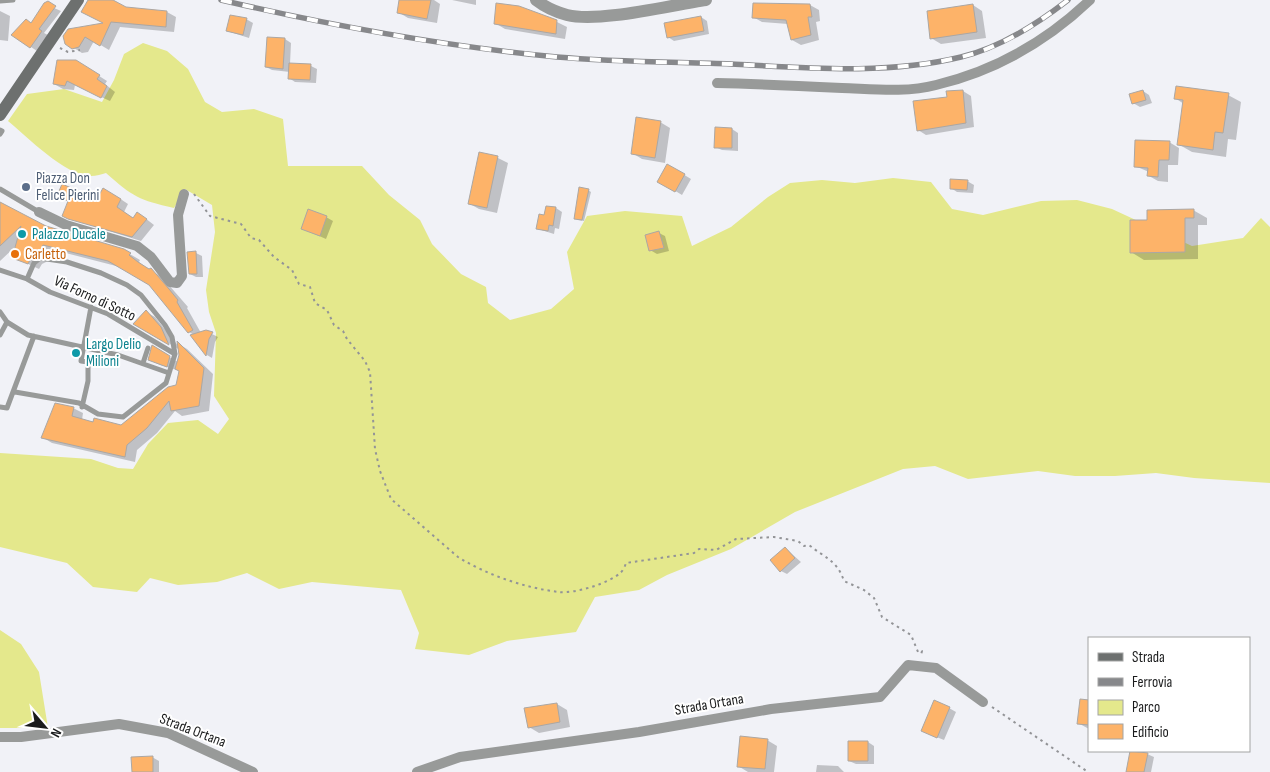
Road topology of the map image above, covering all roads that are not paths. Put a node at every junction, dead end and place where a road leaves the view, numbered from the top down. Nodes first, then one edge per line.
1 (13, 0) edge
2 (536, 0) edge
3 (706, 0) edge
4 (1090, 0) edge
5 (0, 1) edge
6 (75, 1) edge
7 (717, 83) dead end
8 (0, 115) edge
9 (0, 130) edge
10 (0, 134) edge
11 (0, 188) edge
12 (184, 194) road end
13 (39, 212) joint
14 (0, 270) edge
15 (27, 279) junction
16 (91, 307) junction
17 (0, 312) edge
18 (7, 322) junction
19 (0, 335) edge
20 (34, 336) junction
21 (150, 344) junction
22 (82, 346) junction
23 (176, 354) junction
24 (143, 363) junction
25 (169, 373) junction
26 (14, 392) junction
27 (0, 407) edge
28 (82, 407) junction
29 (983, 702) road end
30 (0, 737) edge
31 (253, 772) edge
32 (417, 772) edge

1 - 5 lane
2 - 3 street
4 - 7 street
6 - 8 main road
9 - 10 lane
11 - 13 lane
12 - 13 street
14 - 15 lane, Via Forno di Sotto
15 - 16 lane, Via Forno di Sotto
15 - 23 lane
16 - 21 lane, Via Forno di Sotto
16 - 22 lane
17 - 18 lane
18 - 19 lane
18 - 20 lane
20 - 22 lane
20 - 26 lane
21 - 23 lane, Via Forno di Sotto
21 - 24 lane
22 - 24 lane
22 - 28 lane
23 - 25 lane
24 - 25 lane
25 - 28 lane
26 - 27 lane
26 - 28 lane
29 - 32 street, Strada Ortana
30 - 31 street, Strada Ortana

